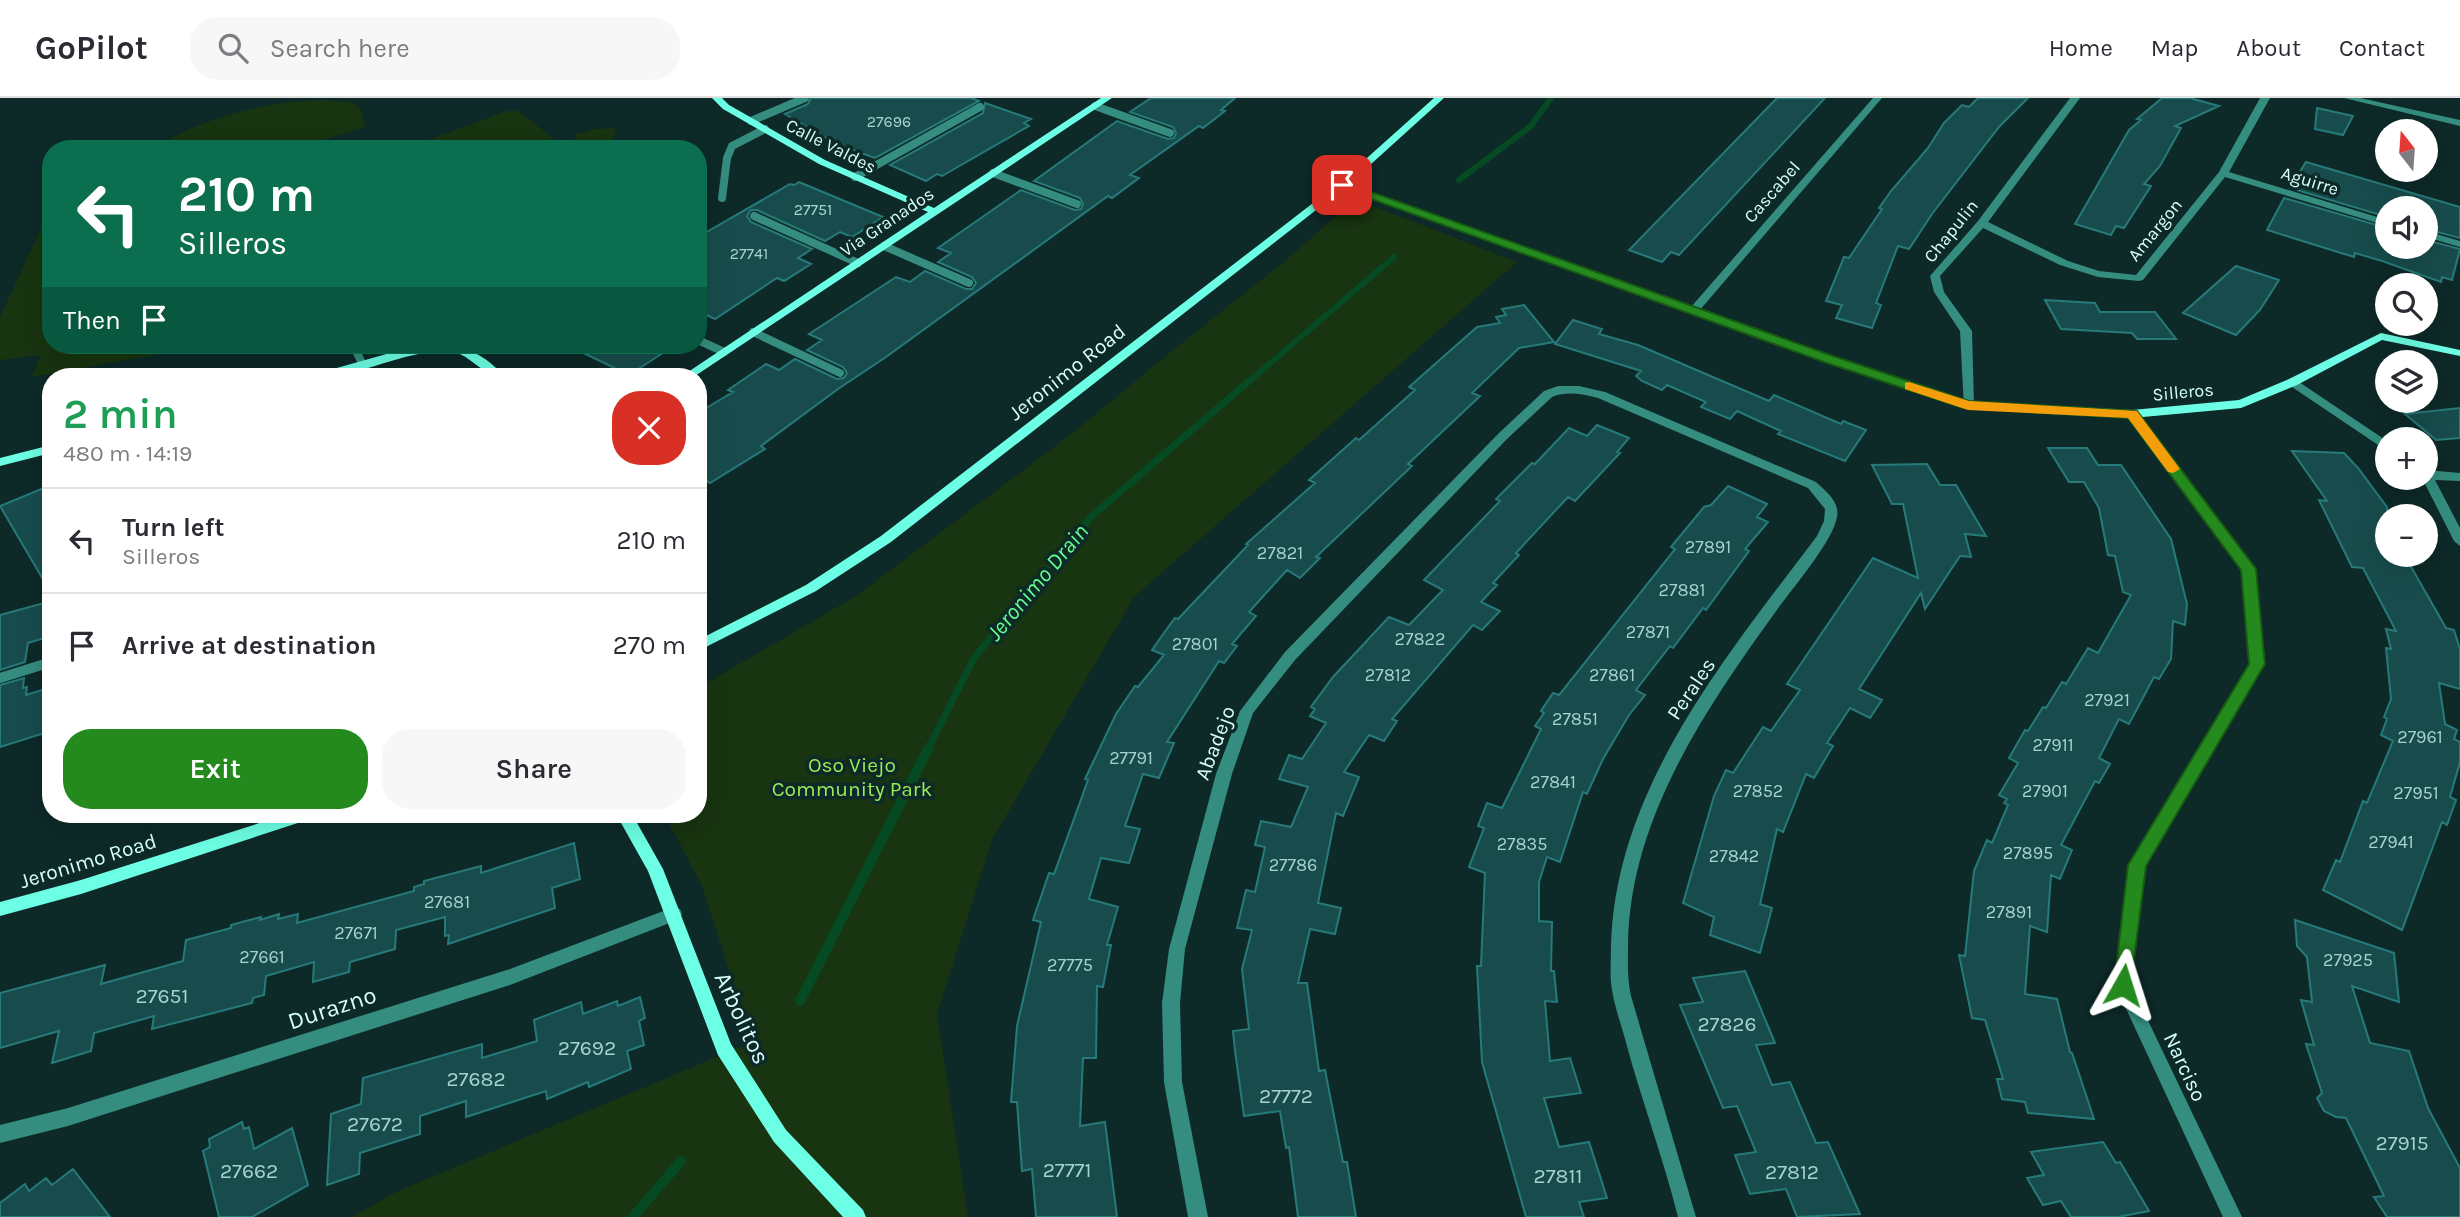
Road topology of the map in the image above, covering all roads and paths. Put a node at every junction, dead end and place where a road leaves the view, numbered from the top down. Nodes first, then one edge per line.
1 (717, 98) edge
2 (805, 98) edge
3 (1107, 98) edge
4 (1439, 98) edge
5 (1878, 98) edge
6 (2075, 98) edge
7 (2265, 98) edge
8 (2348, 98) edge
9 (1095, 106) junction
10 (980, 107) dead end
11 (751, 121) junction
12 (2460, 123) edge
13 (765, 129) junction
14 (1170, 133) dead end
15 (993, 173) junction
16 (2223, 173) junction
17 (855, 177) junction
18 (1342, 185) junction
19 (722, 198) dead end
20 (1077, 204) dead end
21 (935, 212) junction
22 (754, 216) dead end
23 (2375, 219) edge
24 (1982, 223) junction
25 (2438, 238) edge
26 (2460, 244) edge
27 (884, 246) junction
28 (858, 263) junction
29 (969, 283) dead end
30 (1695, 309) junction
31 (753, 332) junction
32 (707, 344) edge
33 (724, 352) junction
34 (2460, 353) edge
35 (358, 354) edge
36 (404, 354) edge
37 (468, 354) edge
38 (363, 365) junction
39 (352, 368) edge
40 (487, 368) edge
41 (700, 368) edge
42 (840, 373) dead end
43 (2293, 382) junction
44 (1548, 394) joint
45 (1968, 405) junction
46 (2132, 414) junction
47 (2375, 439) edge
48 (42, 451) edge
49 (0, 462) edge
50 (2438, 476) edge
51 (2460, 477) edge
52 (2434, 490) edge
53 (2460, 541) edge
54 (707, 641) edge
55 (42, 665) edge
56 (0, 678) edge
57 (279, 823) edge
58 (629, 823) edge
59 (0, 909) edge
60 (674, 914) junction
61 (0, 1134) edge
62 (856, 1217) edge
63 (1198, 1217) edge
64 (1687, 1217) edge
65 (2233, 1217) edge

1 - 11 street, Calle Valdes
2 - 11 lane
3 - 9 street, Via Granados
4 - 18 street, Jeronimo Road
5 - 30 street, Cascabel
6 - 24 street, Chapulin
7 - 16 street, Amargon
8 - 12 street
9 - 14 lane
9 - 15 street, Via Granados
10 - 17 lane
11 - 13 street, Calle Valdes
13 - 17 street, Calle Valdes
13 - 19 lane
15 - 20 lane
15 - 21 street, Via Granados
16 - 23 street, Aguirre
16 - 24 street, Amargon
17 - 21 street, Calle Valdes
18 - 30 street, Silleros
18 - 54 street, Jeronimo Road
21 - 27 street, Via Granados
22 - 28 lane
24 - 45 street, Chapulin
25 - 26 street
27 - 28 street, Via Granados
27 - 29 lane
28 - 31 street, Via Granados
30 - 45 street, Silleros
31 - 33 street, Via Granados
31 - 42 lane
32 - 33 lane
33 - 41 street, Via Granados
34 - 43 street, Silleros
35 - 38 lane
36 - 38 street
37 - 40 street
38 - 39 street
43 - 46 street, Silleros
43 - 47 street
44 - 63 street, Abadejo
44 - 64 street, Perales
45 - 46 street, Silleros
46 - 65 street, Narciso
48 - 49 street
50 - 51 street
52 - 53 street
55 - 56 lane
57 - 59 street, Jeronimo Road
58 - 60 street, Arbolitos
60 - 61 street, Durazno
60 - 62 street, Arbolitos

